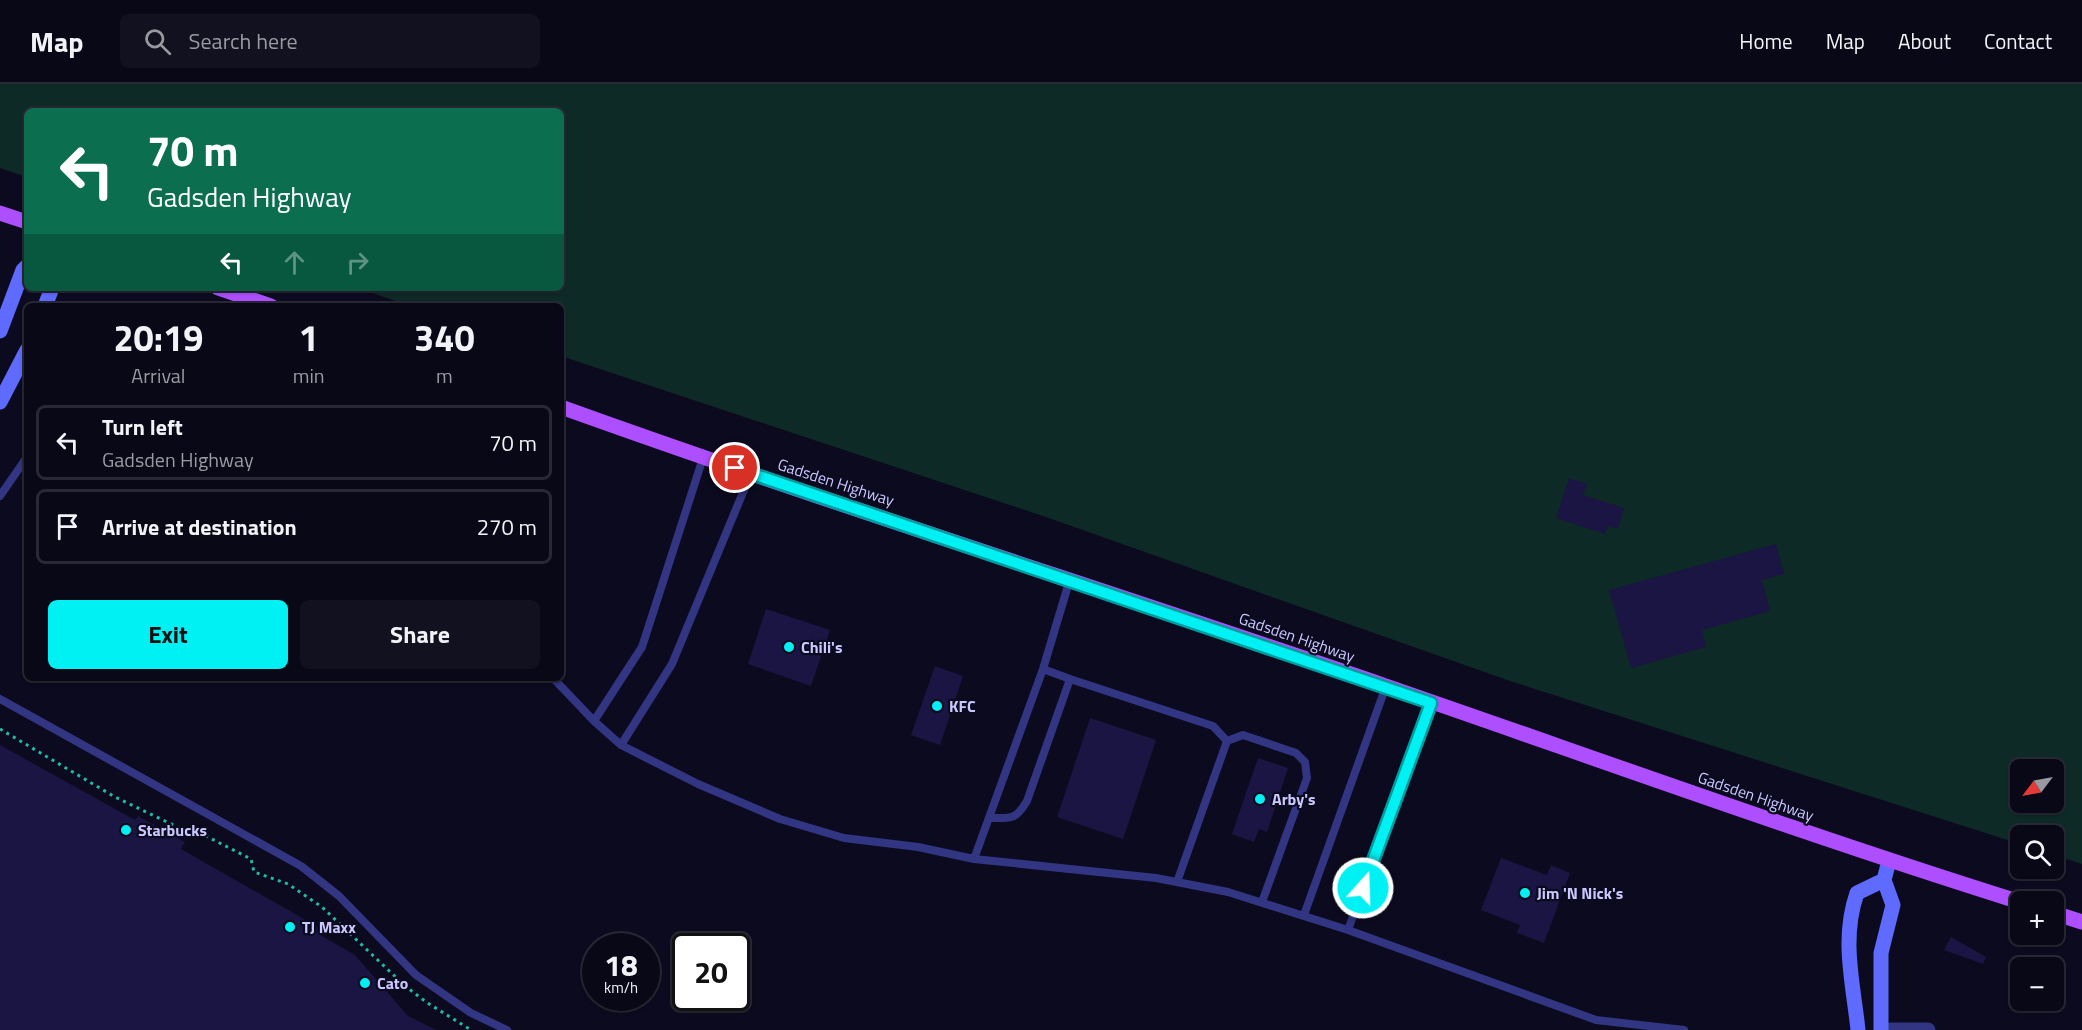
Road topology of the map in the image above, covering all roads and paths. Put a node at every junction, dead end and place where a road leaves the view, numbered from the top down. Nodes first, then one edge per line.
1 (0, 213) edge
2 (24, 221) edge
3 (24, 269) edge
4 (228, 291) edge
5 (262, 303) edge
6 (0, 331) edge
7 (24, 356) edge
8 (0, 402) edge
9 (564, 408) edge
10 (703, 458) junction
11 (24, 462) edge
12 (751, 473) junction
13 (0, 496) edge
14 (1070, 579) junction
15 (1043, 669) junction
16 (1070, 679) junction
17 (556, 681) edge
18 (1386, 686) junction
19 (0, 699) edge
20 (1431, 703) junction
21 (594, 722) junction
22 (0, 729) edge
23 (1227, 741) junction
24 (621, 745) junction
25 (989, 818) junction
26 (974, 859) junction
27 (1889, 861) junction
28 (1884, 880) junction
29 (1177, 882) junction
30 (2010, 899) edge
31 (1262, 902) junction
32 (1304, 915) junction
33 (2064, 916) edge
34 (2082, 922) edge
35 (1348, 930) junction
36 (471, 1030) edge
37 (507, 1030) edge
38 (1684, 1030) edge
39 (1858, 1030) edge
40 (1881, 1030) edge
41 (1890, 1030) edge
42 (1928, 1030) edge

1 - 2 main road
3 - 6 street
4 - 5 main road
7 - 8 street
9 - 10 main road, Gadsden Highway
10 - 12 main road, Gadsden Highway
10 - 21 lane
11 - 13 lane
12 - 14 main road, Gadsden Highway
12 - 24 lane
14 - 15 lane
14 - 18 main road, Gadsden Highway
15 - 16 lane
15 - 25 lane
16 - 23 lane
16 - 25 lane
17 - 21 lane
18 - 20 main road, Gadsden Highway
18 - 32 lane
19 - 37 lane
20 - 27 main road, Gadsden Highway
20 - 35 lane
21 - 24 lane
22 - 36 path
23 - 29 lane
23 - 31 lane
24 - 26 lane
25 - 26 lane
26 - 29 lane
27 - 28 street
27 - 30 main road, Gadsden Highway
28 - 39 street
28 - 40 street
29 - 31 lane
31 - 32 lane
32 - 35 lane
33 - 34 main road
35 - 38 lane
41 - 42 street

